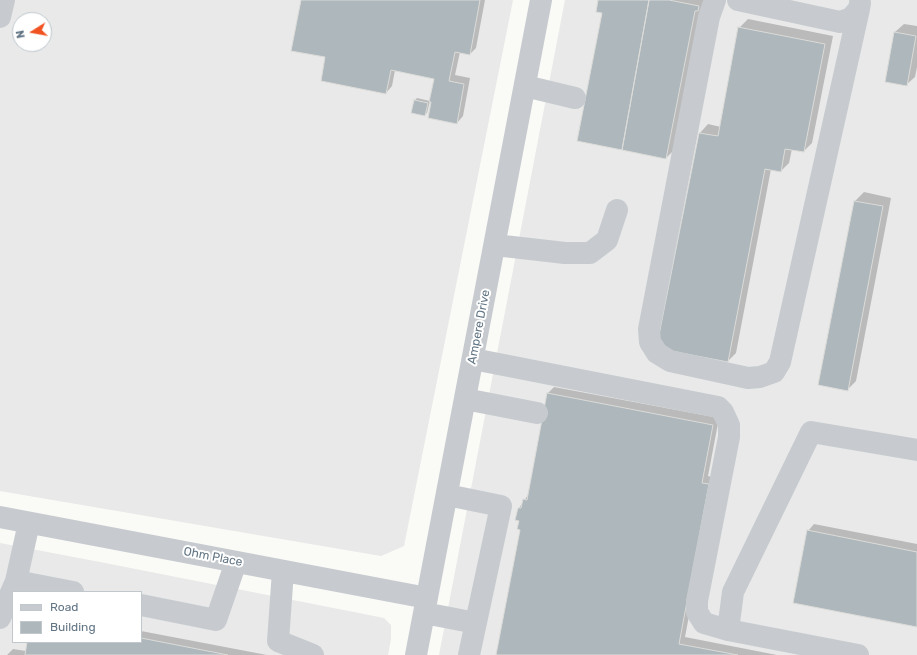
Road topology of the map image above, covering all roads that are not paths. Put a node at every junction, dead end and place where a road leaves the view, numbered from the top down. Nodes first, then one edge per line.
1 (4, 0) edge
2 (541, 0) edge
3 (715, 0) edge
4 (738, 0) edge
5 (860, 4) edge
6 (0, 17) edge
7 (525, 86) junction
8 (575, 98) dead end
9 (617, 210) dead end
10 (494, 244) junction
11 (473, 359) junction
12 (465, 399) junction
13 (537, 413) dead end
14 (917, 450) edge
15 (447, 495) junction
16 (0, 517) edge
17 (29, 523) junction
18 (236, 562) junction
19 (283, 571) junction
20 (16, 581) junction
21 (68, 591) edge
22 (142, 606) edge
23 (425, 606) junction
24 (0, 618) edge
25 (476, 623) junction
26 (728, 630) junction
27 (313, 655) edge
28 (416, 655) edge
29 (469, 655) edge
30 (858, 655) edge

1 - 6 street
2 - 7 street, Ampere Drive
3 - 5 street
4 - 5 street
7 - 8 street
7 - 10 street, Ampere Drive
9 - 10 street
10 - 11 street, Ampere Drive
11 - 12 street, Ampere Drive
11 - 26 street
12 - 13 street
12 - 15 street, Ampere Drive
14 - 26 street
15 - 23 street, Ampere Drive
15 - 25 street
16 - 17 street, Ohm Place
17 - 18 street, Ohm Place
17 - 20 street
18 - 19 street, Ohm Place
18 - 22 street
19 - 23 street, Ohm Place
19 - 27 street
20 - 21 street
20 - 24 street
23 - 25 street, Ohm Place
23 - 28 street, Ampere Drive
25 - 29 street
26 - 30 street

